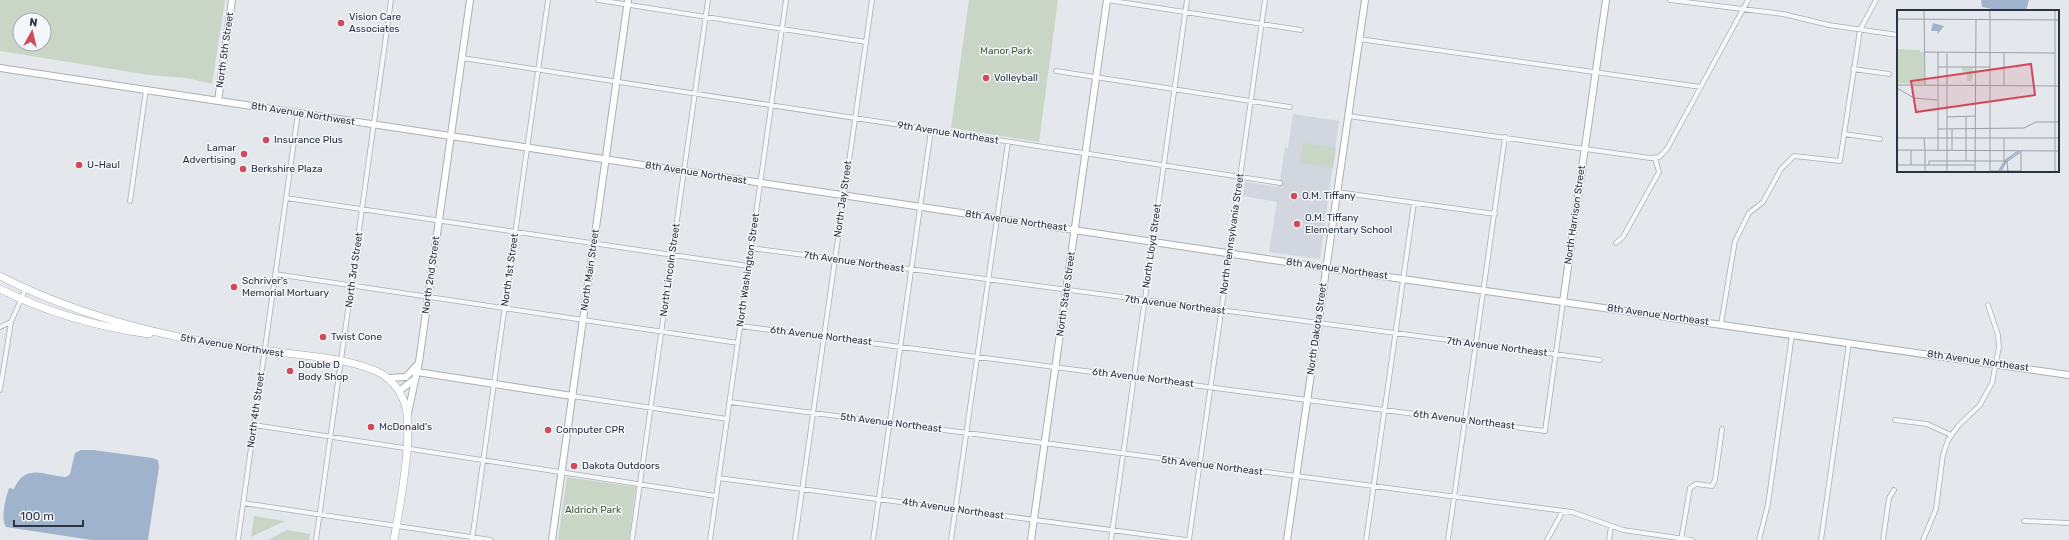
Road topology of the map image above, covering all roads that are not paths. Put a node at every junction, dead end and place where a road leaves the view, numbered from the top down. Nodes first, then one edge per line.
1 (232, 0) edge
2 (391, 0) edge
3 (470, 0) edge
4 (548, 0) edge
5 (598, 0) edge
6 (708, 0) edge
7 (786, 0) edge
8 (872, 0) edge
9 (1107, 0) edge
10 (1187, 0) edge
11 (1265, 0) edge
12 (1365, 0) edge
13 (1606, 0) edge
14 (1670, 0) edge
15 (1748, 0) edge
16 (1876, 0) edge
17 (628, 2) edge
18 (1743, 8) junction
19 (1185, 12) junction
20 (706, 17) junction
21 (1262, 24) junction
22 (782, 29) junction
23 (1301, 30) dead end
24 (1860, 30) junction
25 (1897, 35) edge
26 (1359, 39) junction
27 (866, 42) junction
28 (462, 58) junction
29 (0, 68) edge
30 (1853, 69) junction
31 (539, 70) junction
32 (1056, 71) dead end
33 (1596, 72) junction
34 (1889, 74) dead end
35 (1096, 77) junction
36 (617, 82) junction
37 (1701, 87) junction
38 (1174, 89) junction
39 (146, 90) junction
40 (695, 93) junction
41 (218, 101) junction
42 (1251, 101) junction
43 (771, 105) junction
44 (1290, 106) dead end
45 (298, 113) junction
46 (1348, 116) junction
47 (855, 118) junction
48 (374, 124) junction
49 (931, 130) junction
50 (1844, 134) junction
51 (451, 136) junction
52 (1505, 138) junction
53 (1880, 139) dead end
54 (1008, 142) junction
55 (528, 147) junction
56 (1585, 149) junction
57 (1086, 154) junction
58 (1657, 158) junction
59 (605, 159) junction
60 (1164, 165) junction
61 (684, 171) junction
62 (1240, 177) junction
63 (760, 183) junction
64 (1280, 183) dead end
65 (1337, 192) junction
66 (844, 196) junction
67 (286, 198) junction
68 (130, 201) dead end
69 (1414, 203) junction
70 (921, 207) junction
71 (362, 209) junction
72 (1495, 214) junction
73 (997, 219) junction
74 (439, 220) junction
75 (1075, 230) junction
76 (516, 232) junction
77 (1153, 242) junction
78 (594, 243) junction
79 (1616, 243) dead end
80 (751, 248) junction
81 (672, 254) junction
82 (1230, 254) junction
83 (835, 260) junction
84 (748, 266) junction
85 (1326, 268) junction
86 (912, 270) junction
87 (275, 274) junction
88 (0, 276) edge
89 (1403, 279) junction
90 (988, 280) junction
91 (352, 285) junction
92 (26, 288) junction
93 (0, 289) edge
94 (1484, 290) junction
95 (1066, 291) junction
96 (428, 297) junction
97 (22, 299) junction
98 (1144, 301) junction
99 (1563, 302) junction
100 (1988, 305) dead end
101 (505, 308) junction
102 (1221, 310) junction
103 (583, 319) junction
104 (10, 322) junction
105 (1318, 323) junction
106 (1721, 324) junction
107 (740, 326) junction
108 (0, 328) edge
109 (661, 331) junction
110 (1395, 333) junction
111 (1792, 335) junction
112 (824, 336) junction
113 (175, 337) junction
114 (738, 342) junction
115 (1849, 343) junction
116 (1476, 344) junction
117 (901, 346) junction
118 (264, 351) junction
119 (1556, 354) junction
120 (978, 356) junction
121 (1600, 360) dead end
122 (341, 362) junction
123 (419, 362) junction
124 (1996, 364) junction
125 (1056, 366) junction
126 (417, 374) junction
127 (433, 375) junction
128 (2069, 375) edge
129 (1134, 377) junction
130 (387, 378) junction
131 (494, 385) junction
132 (415, 386) junction
133 (1211, 386) junction
134 (0, 390) edge
135 (399, 391) junction
136 (572, 396) junction
137 (1307, 400) junction
138 (730, 402) junction
139 (650, 407) junction
140 (1384, 410) junction
141 (408, 413) junction
142 (813, 413) junction
143 (727, 418) junction
144 (1465, 420) junction
145 (1895, 420) dead end
146 (890, 423) junction
147 (254, 425) junction
148 (1722, 429) dead end
149 (1545, 431) joint
150 (967, 433) junction
151 (1951, 435) junction
152 (330, 437) junction
153 (1045, 444) junction
154 (406, 449) junction
155 (1123, 454) junction
156 (484, 461) junction
157 (1200, 464) junction
158 (561, 473) junction
159 (1297, 477) junction
160 (718, 478) junction
161 (640, 484) junction
162 (1373, 486) junction
163 (802, 490) junction
164 (1894, 490) dead end
165 (716, 496) junction
166 (1454, 497) junction
167 (879, 499) junction
168 (243, 503) junction
169 (956, 510) junction
170 (1563, 511) junction
171 (320, 515) junction
172 (1034, 520) junction
173 (2024, 521) dead end
174 (2069, 523) edge
175 (396, 526) junction
176 (1610, 526) junction
177 (1112, 530) junction
178 (472, 539) edge
179 (1682, 539) edge
180 (238, 540) edge
181 (316, 540) edge
182 (394, 540) edge
183 (491, 540) edge
184 (552, 540) edge
185 (632, 540) edge
186 (710, 540) edge
187 (795, 540) edge
188 (873, 540) edge
189 (952, 540) edge
190 (1031, 540) edge
191 (1111, 540) edge
192 (1188, 540) edge
193 (1287, 540) edge
194 (1366, 540) edge
195 (1448, 540) edge
196 (1547, 540) edge
197 (1609, 540) edge
198 (1692, 540) edge
199 (1759, 540) edge
200 (1821, 540) edge
201 (1883, 540) edge
202 (1923, 540) edge

1 - 41 main road, North 5th Street
2 - 48 street, North 3rd Street
3 - 28 main road, North 2nd Street
4 - 31 street, North 1st Street
5 - 17 street
6 - 20 street, North Lincoln Street
7 - 22 street, North Washington Street
8 - 27 street, North Jay Street
9 - 19 street
9 - 35 main road, North State Street
10 - 19 street, North Lloyd Street
11 - 21 street, North Pennsylvania Street
12 - 26 main road, North Dakota Street
13 - 33 main road, North Harrison Street
14 - 18 street
15 - 18 street
16 - 24 street
17 - 20 street
17 - 36 main road, North Main Street
18 - 24 street
18 - 37 street
19 - 21 street
19 - 38 street, North Lloyd Street
20 - 22 street
20 - 40 street, North Lincoln Street
21 - 23 street
21 - 42 street, North Pennsylvania Street
22 - 27 street
22 - 43 street, North Washington Street
24 - 25 street
24 - 30 street
26 - 33 street
26 - 46 main road, North Dakota Street
27 - 47 street, North Jay Street
28 - 31 street, 9th Avenue Northeast
28 - 51 main road, North 2nd Street
29 - 39 main road, 8th Avenue Northwest
30 - 34 street
30 - 50 street
31 - 36 street, 9th Avenue Northeast
31 - 55 street, North 1st Street
32 - 35 street
33 - 37 street
33 - 56 main road, North Harrison Street
35 - 38 street
35 - 57 main road, North State Street
36 - 40 street, 9th Avenue Northeast
36 - 59 main road, North Main Street
37 - 58 street
38 - 42 street
38 - 60 street, North Lloyd Street
39 - 41 main road, 8th Avenue Northwest
39 - 68 street
40 - 43 street, 9th Avenue Northeast
40 - 61 street, North Lincoln Street
41 - 45 main road, 8th Avenue Northwest
42 - 44 street
42 - 62 street, North Pennsylvania Street
43 - 47 street, 9th Avenue Northeast
43 - 63 street, North Washington Street
45 - 48 main road, 8th Avenue Northwest
45 - 67 street, North 4th Street
46 - 52 street
46 - 65 main road, North Dakota Street
47 - 49 street, 9th Avenue Northeast
47 - 66 street, North Jay Street
48 - 51 main road, 8th Avenue Northwest
48 - 71 street, North 3rd Street
49 - 54 street, 9th Avenue Northeast
49 - 70 street
50 - 53 street
50 - 106 street
51 - 55 main road, 8th Avenue Northwest
51 - 74 main road, North 2nd Street
52 - 56 street
52 - 72 street
54 - 57 street, 9th Avenue Northeast
54 - 73 street
55 - 59 main road, 8th Avenue Northwest
55 - 76 street, North 1st Street
56 - 58 street
56 - 99 main road, North Harrison Street
57 - 60 street, 9th Avenue Northeast
57 - 75 main road, North State Street
58 - 79 street
59 - 61 main road, 8th Avenue Northeast
59 - 78 main road, North Main Street
60 - 62 street, 9th Avenue Northeast
60 - 77 street, North Lloyd Street
61 - 63 main road, 8th Avenue Northeast
61 - 81 street, North Lincoln Street
62 - 64 street, 9th Avenue Northeast
62 - 82 street, North Pennsylvania Street
63 - 66 main road, 8th Avenue Northeast
63 - 80 street, North Washington Street
65 - 69 street
65 - 85 main road, North Dakota Street
66 - 70 main road, 8th Avenue Northeast
66 - 83 street, North Jay Street
67 - 71 street
67 - 87 street, North 4th Street
69 - 72 street
69 - 89 street
70 - 73 main road, 8th Avenue Northeast
70 - 86 street
71 - 74 street
71 - 91 street, North 3rd Street
72 - 94 street
73 - 75 main road, 8th Avenue Northeast
73 - 90 street
74 - 76 street
74 - 96 main road, North 2nd Street
75 - 77 main road, 8th Avenue Northeast
75 - 95 main road, North State Street
76 - 78 street
76 - 101 street, North 1st Street
77 - 82 main road, 8th Avenue Northeast
77 - 98 street, North Lloyd Street
78 - 81 street
78 - 103 main road, North Main Street
80 - 83 street, 7th Avenue Northeast
80 - 84 street, North Washington Street
81 - 84 street
81 - 109 street, North Lincoln Street
82 - 85 main road, 8th Avenue Northeast
82 - 102 street, North Pennsylvania Street
83 - 86 street, 7th Avenue Northeast
83 - 112 street, North Jay Street
84 - 107 street, North Washington Street
85 - 89 main road, 8th Avenue Northeast
85 - 105 main road, North Dakota Street
86 - 90 street, 7th Avenue Northeast
86 - 117 street
87 - 91 street
87 - 118 street, North 4th Street
88 - 92 main road, 5th Avenue Northwest
89 - 94 main road, 8th Avenue Northeast
89 - 110 street
90 - 95 street, 7th Avenue Northeast
90 - 120 street
91 - 96 street
91 - 122 street, North 3rd Street
92 - 97 street
92 - 113 main road, 5th Avenue Northwest
93 - 97 main road, 5th Avenue Northwest
94 - 99 main road, 8th Avenue Northeast
94 - 116 street
95 - 98 street, 7th Avenue Northeast
95 - 125 main road, North State Street
96 - 101 street
96 - 123 main road, North 2nd Street
97 - 104 street
97 - 113 main road, 5th Avenue Northwest
98 - 102 street, 7th Avenue Northeast
98 - 129 street, North Lloyd Street
99 - 106 main road, 8th Avenue Northeast
99 - 119 street, North Harrison Street
100 - 124 street
101 - 103 street
101 - 131 street, North 1st Street
102 - 105 street, 7th Avenue Northeast
102 - 133 street, North Pennsylvania Street
103 - 109 street
103 - 136 main road, North Main Street
104 - 108 street
104 - 134 street
105 - 110 street, 7th Avenue Northeast
105 - 137 main road, North Dakota Street
106 - 111 main road, 8th Avenue Northeast
107 - 112 street, 6th Avenue Northeast
107 - 114 street, North Washington Street
109 - 114 street
109 - 139 street, North Lincoln Street
110 - 116 street, 7th Avenue Northeast
110 - 140 street
111 - 115 main road, 8th Avenue Northeast
111 - 199 street
112 - 117 street, 6th Avenue Northeast
112 - 142 street, North Jay Street
113 - 118 main road, 5th Avenue Northwest
114 - 138 street, North Washington Street
115 - 124 main road, 8th Avenue Northeast
115 - 200 street
116 - 119 street, 7th Avenue Northeast
116 - 144 street
117 - 120 street, 6th Avenue Northeast
117 - 146 street
118 - 122 main road, 5th Avenue Northwest
118 - 147 street, North 4th Street
119 - 121 street, 7th Avenue Northeast
119 - 149 street, North Harrison Street
120 - 125 street, 6th Avenue Northeast
120 - 150 street
122 - 130 main road, 5th Avenue Northwest
122 - 152 street, North 3rd Street
123 - 126 main road, North 2nd Street
123 - 130 main road
124 - 128 main road, 8th Avenue Northeast
124 - 151 street
125 - 129 street, 6th Avenue Northeast
125 - 153 main road, North State Street
126 - 127 main road
126 - 132 main road, North 2nd Street
126 - 135 main road
127 - 131 main road
127 - 132 main road
129 - 133 street, 6th Avenue Northeast
129 - 155 street, North Lloyd Street
130 - 135 main road, 5th Avenue Northwest
131 - 136 main road
131 - 156 street, North 1st Street
132 - 141 main road, North 2nd Street
133 - 137 street, 6th Avenue Northeast
133 - 157 street, North Pennsylvania Street
135 - 141 main road
136 - 139 street
136 - 158 main road, North Main Street
137 - 140 street, 6th Avenue Northeast
137 - 159 main road, North Dakota Street
138 - 142 street, 5th Avenue Northeast
138 - 143 street, North Washington Street
139 - 143 street
139 - 161 street, North Lincoln Street
140 - 144 street, 6th Avenue Northeast
140 - 162 street
141 - 154 main road
142 - 146 street, 5th Avenue Northeast
142 - 163 street, North Jay Street
143 - 160 street, North Washington Street
144 - 149 street, 6th Avenue Northeast
144 - 166 street
145 - 151 street
146 - 150 street, 5th Avenue Northeast
146 - 167 street
147 - 152 street
147 - 168 street, North 4th Street
148 - 179 street
150 - 153 street, 5th Avenue Northeast
150 - 169 street
151 - 202 street
152 - 154 street
152 - 171 street, North 3rd Street
153 - 155 street, 5th Avenue Northeast
153 - 172 main road, North State Street
154 - 156 street
154 - 175 main road
155 - 157 street, 5th Avenue Northeast
155 - 177 street, North Lloyd Street
156 - 158 street
156 - 178 street, North 1st Street
157 - 159 street, 5th Avenue Northeast
157 - 192 street, North Pennsylvania Street
158 - 161 street
158 - 184 main road, North Main Street
159 - 162 street, 5th Avenue Northeast
159 - 193 main road, North Dakota Street
160 - 163 street, 4th Avenue Northeast
160 - 165 street, North Washington Street
161 - 165 street
161 - 185 street, North Lincoln Street
162 - 166 street, 5th Avenue Northeast
162 - 194 street
163 - 167 street, 4th Avenue Northeast
163 - 187 street, North Jay Street
164 - 201 street
165 - 186 street, North Washington Street
166 - 170 street, 5th Avenue Northeast
166 - 195 street
167 - 169 street, 4th Avenue Northeast
167 - 188 street
168 - 171 street
168 - 180 street, North 4th Street
169 - 172 street, 4th Avenue Northeast
169 - 189 street
170 - 176 street, 5th Avenue Northeast
170 - 196 street
171 - 175 street
171 - 181 street, North 3rd Street
172 - 177 street, 4th Avenue Northeast
172 - 190 main road, North State Street
173 - 174 street
175 - 178 street
175 - 182 main road
176 - 179 street, 5th Avenue Northeast
176 - 197 street
177 - 191 street, North Lloyd Street
177 - 192 street, 4th Avenue Northeast
178 - 183 street
179 - 198 street, 5th Avenue Northeast

